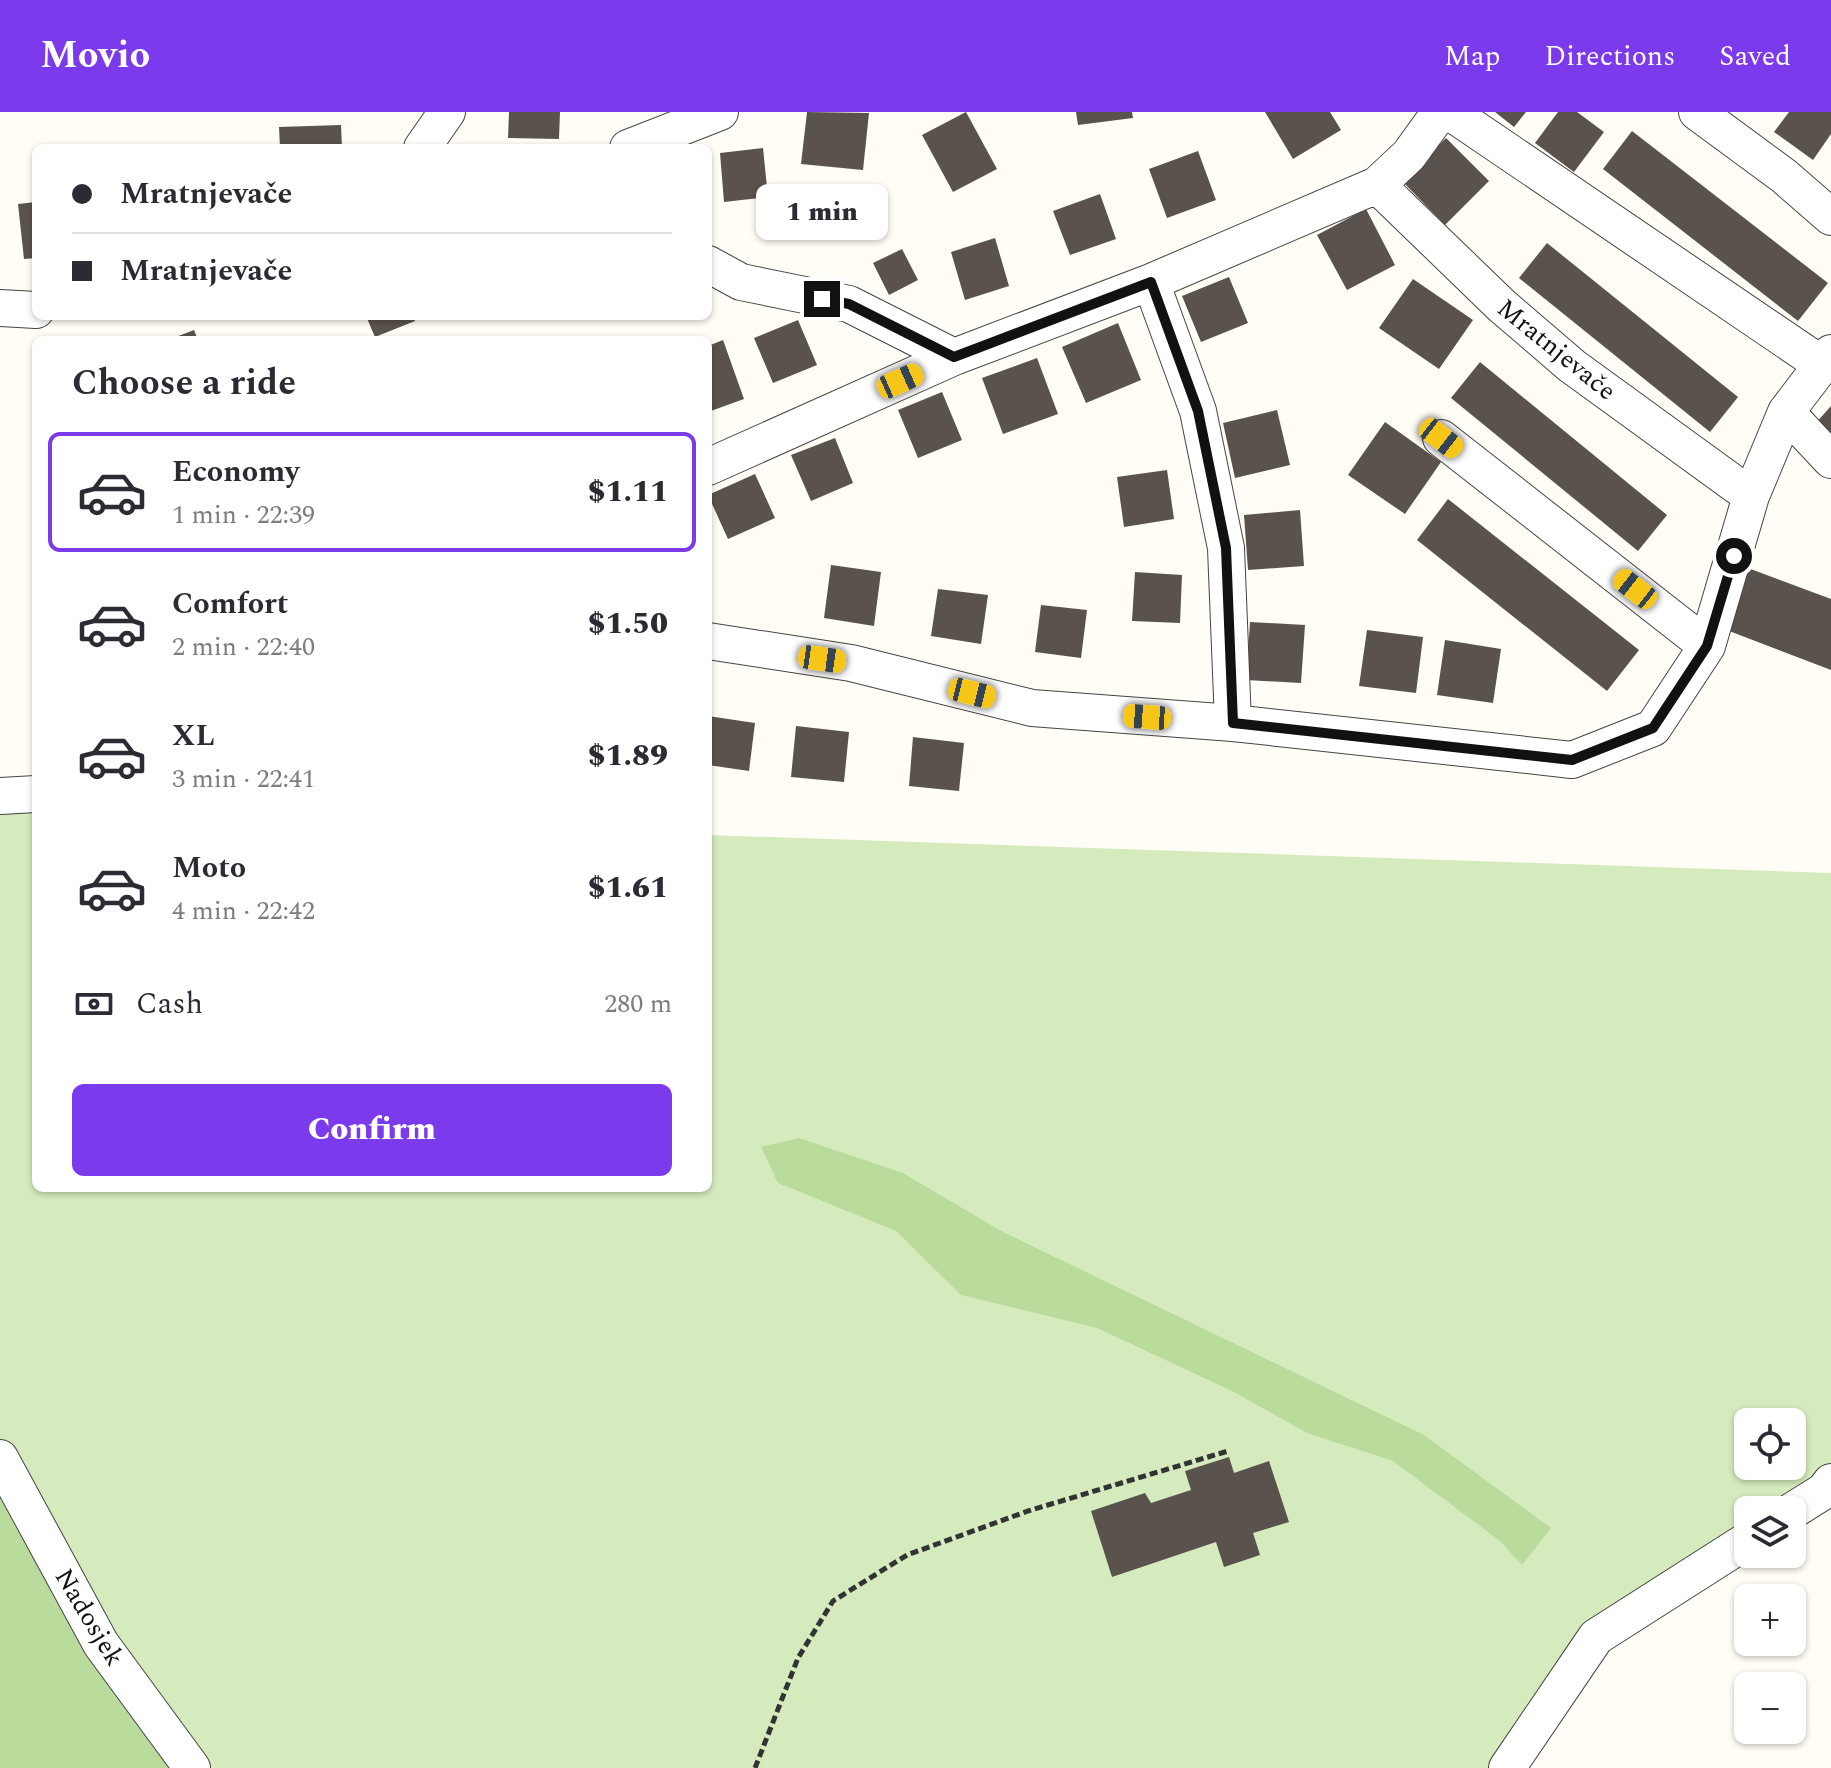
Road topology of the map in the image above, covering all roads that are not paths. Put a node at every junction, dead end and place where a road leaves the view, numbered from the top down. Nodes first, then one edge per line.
1 (447, 112) edge
2 (720, 112) edge
3 (1440, 112) edge
4 (1450, 112) edge
5 (1697, 112) edge
6 (425, 144) edge
7 (638, 144) edge
8 (1377, 185) junction
9 (1831, 217) edge
10 (712, 266) edge
11 (1151, 282) junction
12 (0, 308) edge
13 (32, 310) edge
14 (954, 357) junction
15 (1826, 359) edge
16 (1786, 412) junction
17 (1441, 438) dead end
18 (1831, 460) edge
19 (712, 465) edge
20 (1751, 496) junction
21 (712, 642) edge
22 (1707, 646) junction
23 (1233, 723) junction
24 (32, 794) edge
25 (0, 796) edge
26 (0, 1458) edge
27 (1831, 1482) edge
28 (1806, 1502) edge
29 (1734, 1549) edge
30 (192, 1768) edge
31 (1507, 1768) edge

1 - 6 street
2 - 7 street
3 - 8 street
4 - 15 street
5 - 9 street
8 - 11 street
8 - 20 street, Mratnjevače
10 - 14 street
11 - 14 street
11 - 23 street
12 - 13 street
14 - 19 street
15 - 16 street
16 - 18 street
16 - 20 street
17 - 22 street
20 - 22 street
21 - 23 street
22 - 23 street
24 - 25 street
26 - 30 street, Nadosjek
27 - 28 street
29 - 31 street

